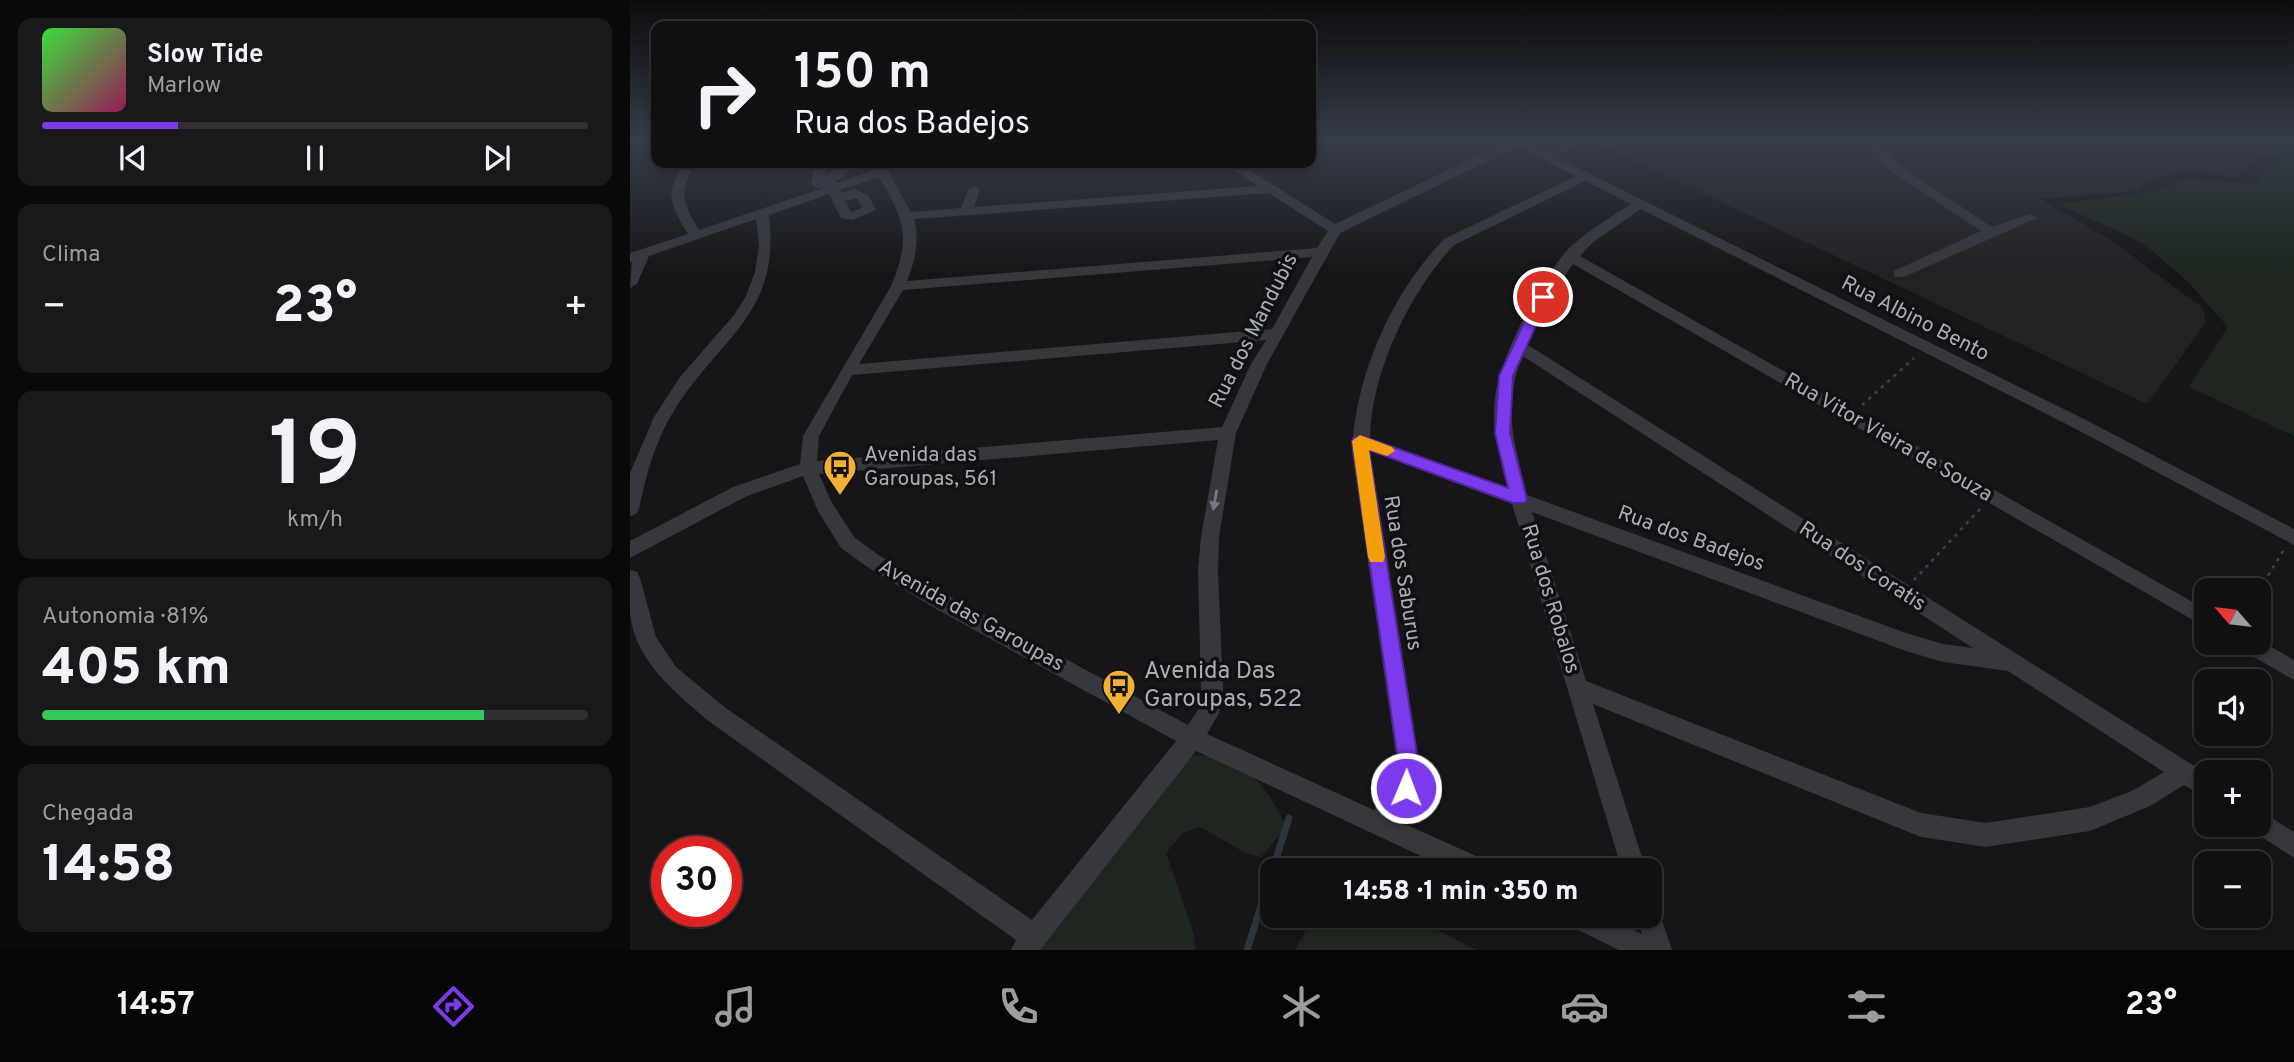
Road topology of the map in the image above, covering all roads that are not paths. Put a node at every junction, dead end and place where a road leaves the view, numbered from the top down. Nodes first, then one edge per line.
1 (677, 185) edge
2 (831, 185) edge
3 (835, 185) edge
4 (890, 185) edge
5 (1264, 185) edge
6 (1426, 185) edge
7 (1567, 185) edge
8 (1600, 185) edge
9 (1921, 185) edge
10 (829, 188) junction
11 (1270, 189) junction
12 (974, 190) dead end
13 (775, 197) dead end
14 (1638, 205) junction
15 (762, 212) junction
16 (967, 212) junction
17 (906, 216) junction
18 (2030, 218) dead end
19 (1335, 230) junction
20 (1991, 232) junction
21 (696, 235) junction
22 (1321, 252) junction
23 (636, 256) edge
24 (1569, 256) junction
25 (1899, 274) dead end
26 (630, 284) edge
27 (898, 286) junction
28 (1277, 334) junction
29 (1518, 346) junction
30 (847, 370) junction
31 (1228, 433) junction
32 (1360, 441) junction
33 (808, 468) junction
34 (1519, 499) junction
35 (630, 509) edge
36 (2293, 538) edge
37 (630, 550) edge
38 (630, 578) edge
39 (2194, 613) edge
40 (2267, 655) edge
41 (2011, 663) junction
42 (2294, 671) edge
43 (1577, 687) junction
44 (1192, 738) junction
45 (2184, 772) junction
46 (2194, 779) edge
47 (1379, 823) junction
48 (2271, 830) edge
49 (2294, 846) edge
50 (1453, 858) edge
51 (1630, 858) edge
52 (1601, 928) edge
53 (1652, 928) edge
54 (1029, 944) edge
55 (1646, 950) edge
56 (1659, 950) edge

1 - 21 street
2 - 10 street
3 - 10 street
4 - 17 street
5 - 11 street
6 - 19 street
7 - 32 street, Rua dos Saburus
8 - 14 street, Rua Albino Bento
9 - 20 street
10 - 13 street
10 - 15 street
11 - 16 street
11 - 19 street
12 - 16 street
14 - 24 street, Rua dos Robalos
14 - 36 street, Rua Albino Bento
15 - 21 street
15 - 35 street
16 - 17 street
17 - 27 street
18 - 20 street
19 - 22 street, Rua dos Mandubis
20 - 25 street
21 - 23 street
22 - 27 street
22 - 28 street, Rua dos Mandubis
23 - 26 street
24 - 29 street, Rua dos Robalos
24 - 39 street, Rua Vitor Vieira de Souza
27 - 30 street
28 - 30 street
28 - 31 street, Rua dos Mandubis
29 - 34 street, Rua dos Robalos
29 - 41 street, Rua dos Coratis
30 - 33 street
31 - 33 street
31 -> 44 street, Rua dos Mandubis
32 - 34 street, Rua dos Badejos
32 - 47 street, Rua dos Saburus
33 - 37 street
33 - 44 street, Avenida das Garoupas
34 - 41 street, Rua dos Badejos
34 - 43 street, Rua dos Robalos
38 - 54 street
40 - 42 street
41 - 45 street, Rua dos Coratis
43 - 45 street
43 - 51 street, Rua dos Robalos
44 - 47 street, Avenida das Garoupas
44 - 54 street, Rua dos Mandubis
45 - 46 street, Rua dos Coratis
47 - 50 street, Avenida das Garoupas
48 - 49 street
52 - 55 street
53 - 56 street

